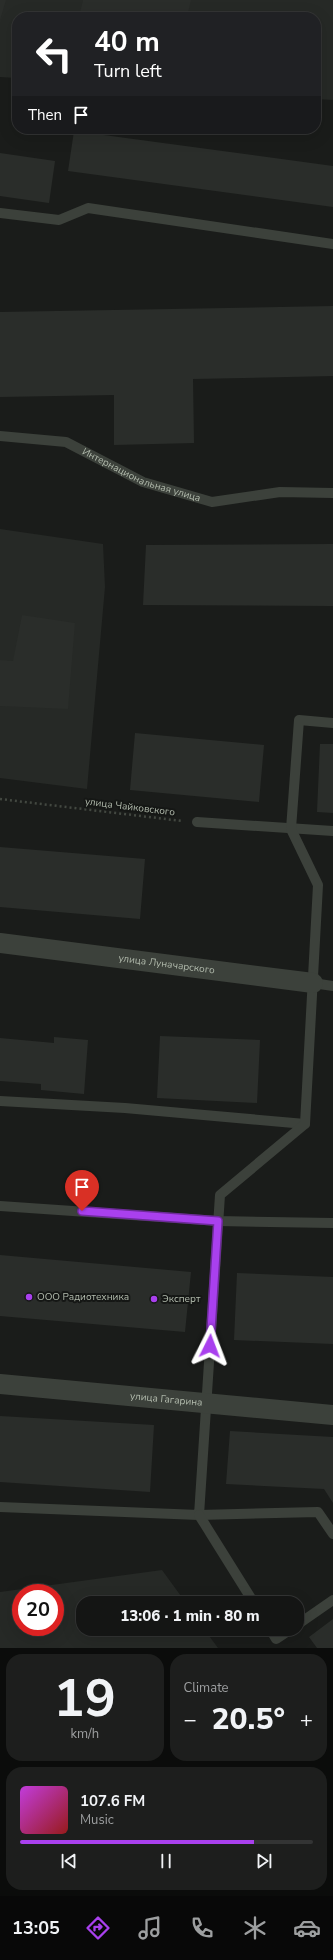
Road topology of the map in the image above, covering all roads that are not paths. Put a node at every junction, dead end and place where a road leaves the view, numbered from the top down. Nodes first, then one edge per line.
1 (0, 213) edge
2 (333, 244) edge
3 (0, 436) edge
4 (333, 493) edge
5 (333, 723) edge
6 (197, 822) road end
7 (291, 829) junction
8 (333, 831) edge
9 (0, 943) edge
10 (313, 983) junction
11 (333, 986) edge
12 (0, 1101) edge
13 (305, 1124) junction
14 (0, 1206) edge
15 (218, 1221) junction
16 (333, 1223) edge
17 (0, 1384) edge
18 (206, 1403) junction
19 (333, 1415) edge
20 (0, 1507) edge
21 (198, 1515) junction
22 (333, 1534) edge
23 (250, 1596) edge
24 (333, 1600) edge
25 (304, 1620) edge

1 - 2 lane
3 - 4 lane, Интернациональная улица
5 - 7 lane
6 - 7 lane
7 - 8 lane
7 - 10 lane
9 - 10 street, улица Луначарского
10 - 11 lane, улица Луначарского
10 - 13 lane
12 - 13 lane
13 - 15 lane
14 - 15 lane
15 - 16 lane
15 - 18 lane
17 - 18 street, улица Гагарина
18 - 19 street, улица Гагарина
18 - 21 lane
20 - 21 lane
21 - 22 lane
21 - 23 lane
24 - 25 lane

